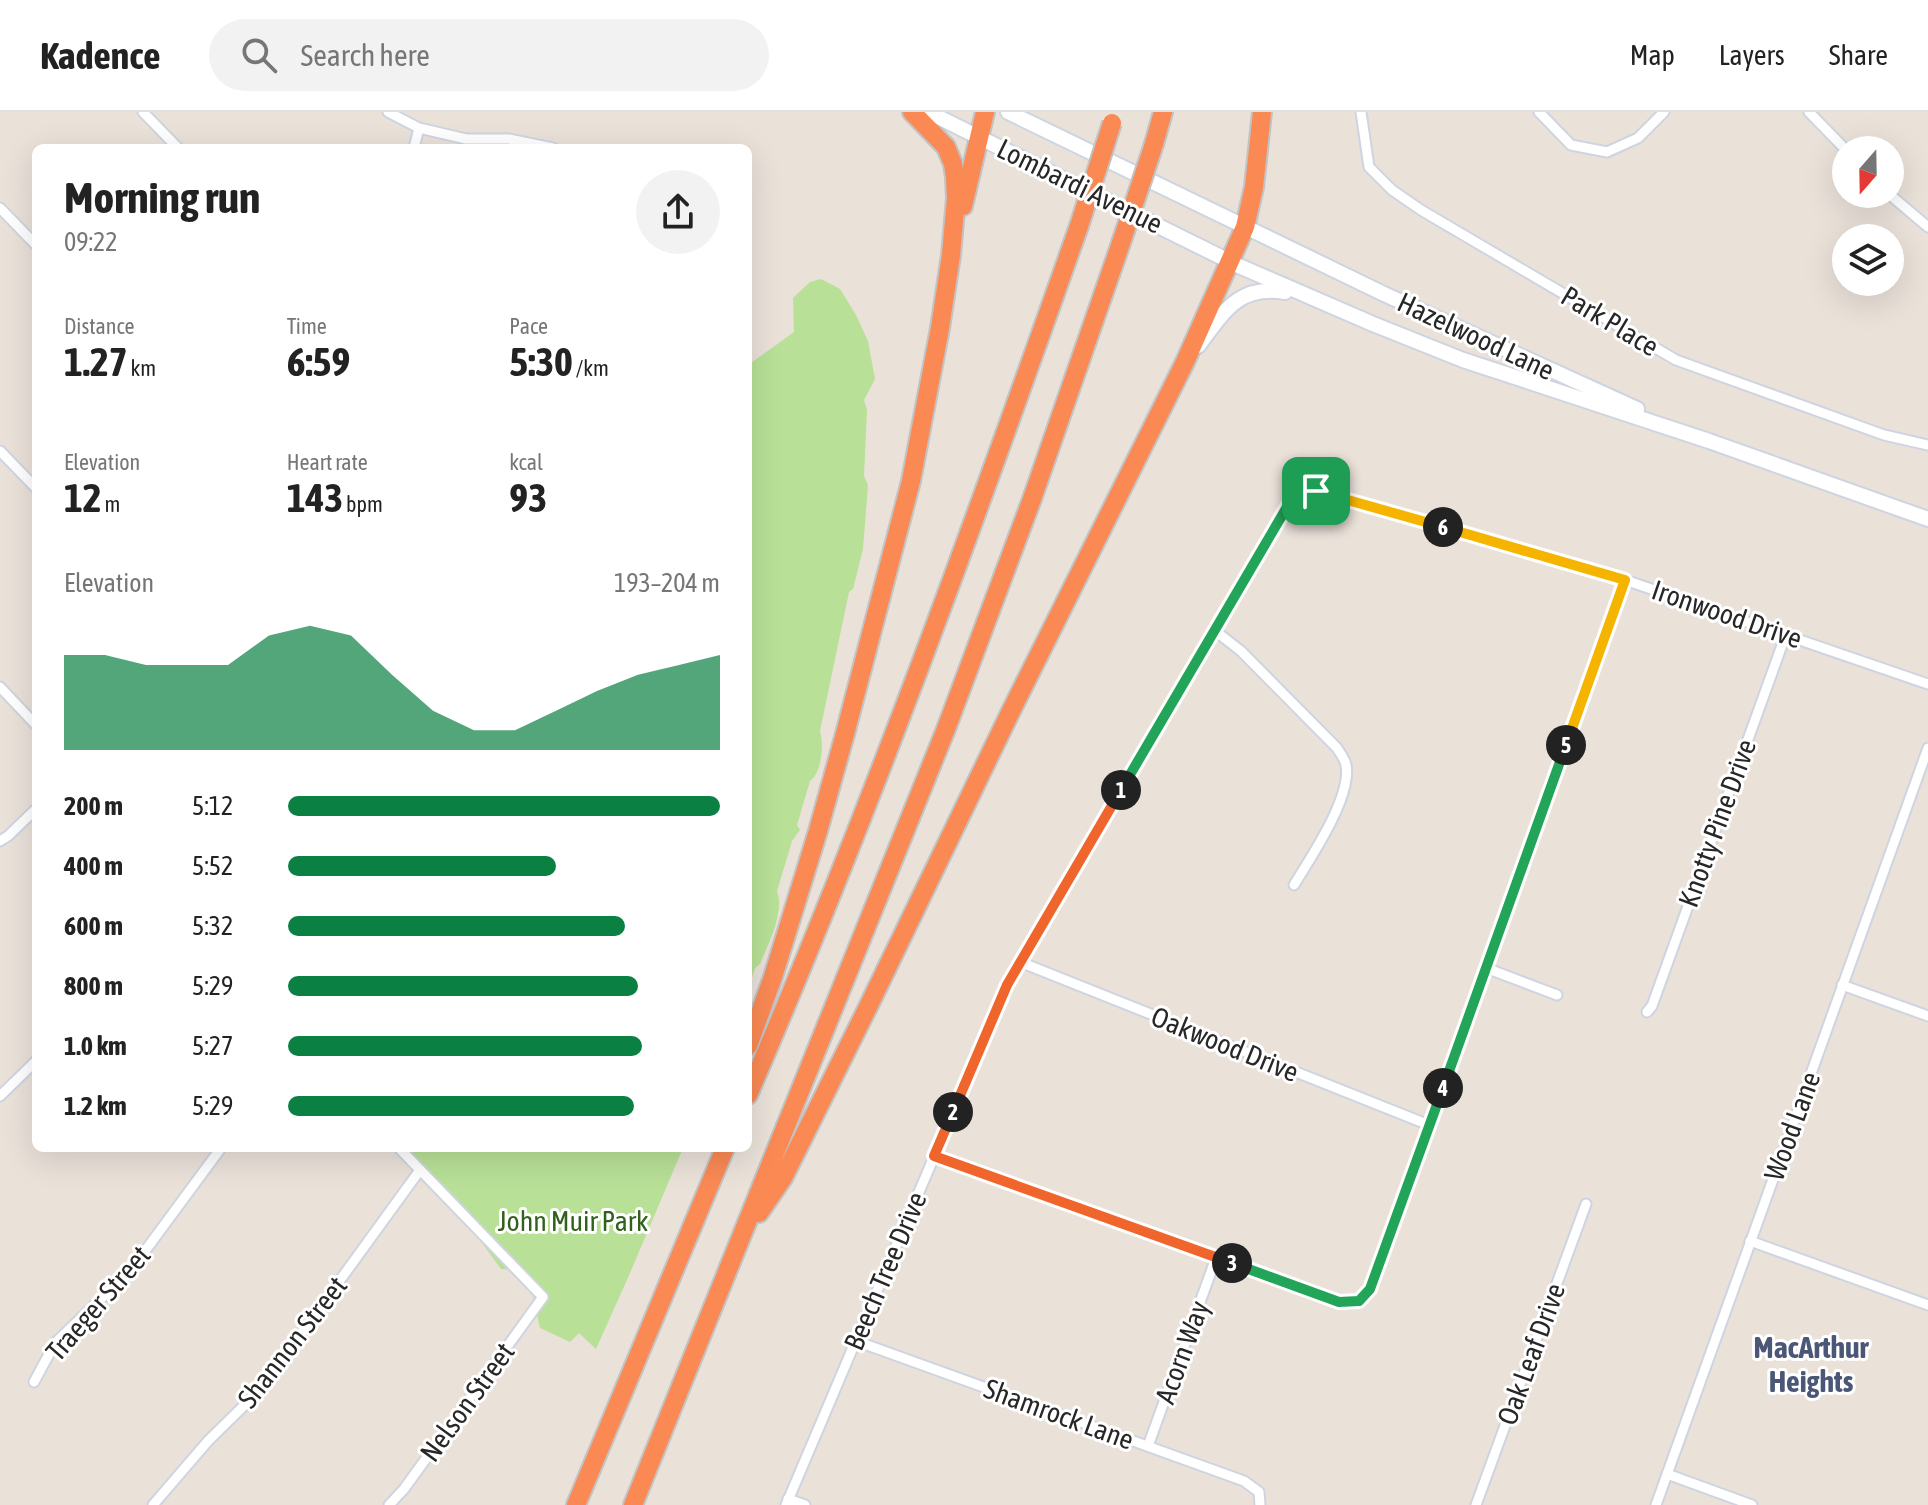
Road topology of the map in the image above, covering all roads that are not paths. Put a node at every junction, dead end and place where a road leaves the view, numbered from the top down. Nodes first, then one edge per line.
1 (143, 112) edge
2 (388, 112) edge
3 (912, 112) edge
4 (928, 112) edge
5 (985, 112) edge
6 (1008, 112) edge
7 (1163, 112) edge
8 (1262, 112) edge
9 (1361, 112) edge
10 (1539, 112) edge
11 (1664, 112) edge
12 (1809, 112) edge
13 (1114, 118) edge
14 (419, 128) junction
15 (979, 136) junction
16 (1832, 136) edge
17 (174, 144) edge
18 (415, 144) edge
19 (533, 144) edge
20 (1904, 207) edge
21 (0, 208) edge
22 (1245, 227) junction
23 (1928, 227) edge
24 (32, 241) edge
25 (951, 255) junction
26 (1231, 261) junction
27 (1305, 295) junction
28 (1185, 362) junction
29 (1709, 441) junction
30 (1928, 445) edge
31 (0, 451) edge
32 (32, 484) edge
33 (1294, 495) joint
34 (1928, 519) edge
35 (1625, 580) junction
36 (1214, 630) junction
37 (1786, 634) junction
38 (1928, 684) edge
39 (0, 687) edge
40 (32, 721) edge
41 (1928, 748) edge
42 (32, 813) edge
43 (0, 841) edge
44 (1294, 885) dead end
45 (1020, 962) junction
46 (1486, 968) junction
47 (1842, 985) junction
48 (1557, 995) dead end
49 (1647, 1012) dead end
50 (1928, 1016) edge
51 (752, 1035) edge
52 (32, 1065) edge
53 (752, 1086) edge
54 (0, 1096) edge
55 (1429, 1125) junction
56 (218, 1152) edge
57 (403, 1152) edge
58 (709, 1152) edge
59 (723, 1152) edge
60 (934, 1156) junction
61 (420, 1170) junction
62 (1586, 1204) dead end
63 (700, 1205) junction
64 (1750, 1241) junction
65 (738, 1246) junction
66 (1216, 1258) junction
67 (1928, 1305) edge
68 (856, 1341) junction
69 (34, 1382) dead end
70 (1148, 1446) junction
71 (1667, 1474) junction
72 (787, 1502) edge
73 (153, 1505) edge
74 (389, 1505) edge
75 (576, 1505) edge
76 (633, 1505) edge
77 (805, 1505) edge
78 (1260, 1505) edge
79 (1476, 1505) edge
80 (1656, 1505) edge
81 (1752, 1505) edge

1 - 17 street
2 - 14 street
3 - 25 highway
4 - 15 street, Lombardi Avenue
5 - 15 highway
6 - 22 street, Lombardi Avenue
7 - 65 highway, bridge
8 - 22 highway
9 - 30 street, Park Place
10 - 11 street
12 - 16 street
13 - 53 highway, bridge
14 - 18 street
14 - 19 street
15 - 25 highway
15 - 26 street, Lombardi Avenue
20 - 23 street
21 - 24 street
22 - 26 highway
22 - 29 street, Hazelwood Lane
25 - 51 highway
26 - 27 street, Hazelwood Lane
26 - 28 highway
27 - 28 street
27 - 29 street, Hazelwood Lane
28 - 65 highway
29 - 34 street, Hazelwood Lane
31 - 32 street
33 - 35 street, Ironwood Drive
33 - 36 street, Beech Tree Drive
35 - 37 street, Ironwood Drive
35 - 46 street
36 - 44 street
36 - 45 street, Beech Tree Drive
37 - 38 street, Ironwood Drive
37 - 49 street, Knotty Pine Drive
39 - 40 street
41 - 47 street, Wood Lane
42 - 43 street
45 - 55 street, Oakwood Drive
45 - 60 street, Beech Tree Drive
46 - 48 street
46 - 55 street
47 - 50 street
47 - 64 street, Wood Lane
52 - 54 street
55 - 66 street
56 - 69 street, Traeger Street
57 - 61 street
58 - 63 highway
59 - 63 highway
60 - 66 street
60 - 68 street, Beech Tree Drive
61 - 73 street, Shannon Street
61 - 74 street, Nelson Street
62 - 79 street, Oak Leaf Drive
63 - 75 highway
64 - 67 street
64 - 71 street, Wood Lane
65 - 76 highway
66 - 70 street, Acorn Way
68 - 70 street, Shamrock Lane
68 - 72 street, Beech Tree Drive
70 - 78 street, Shamrock Lane
71 - 80 street, Wood Lane
71 - 81 street
72 - 77 street

